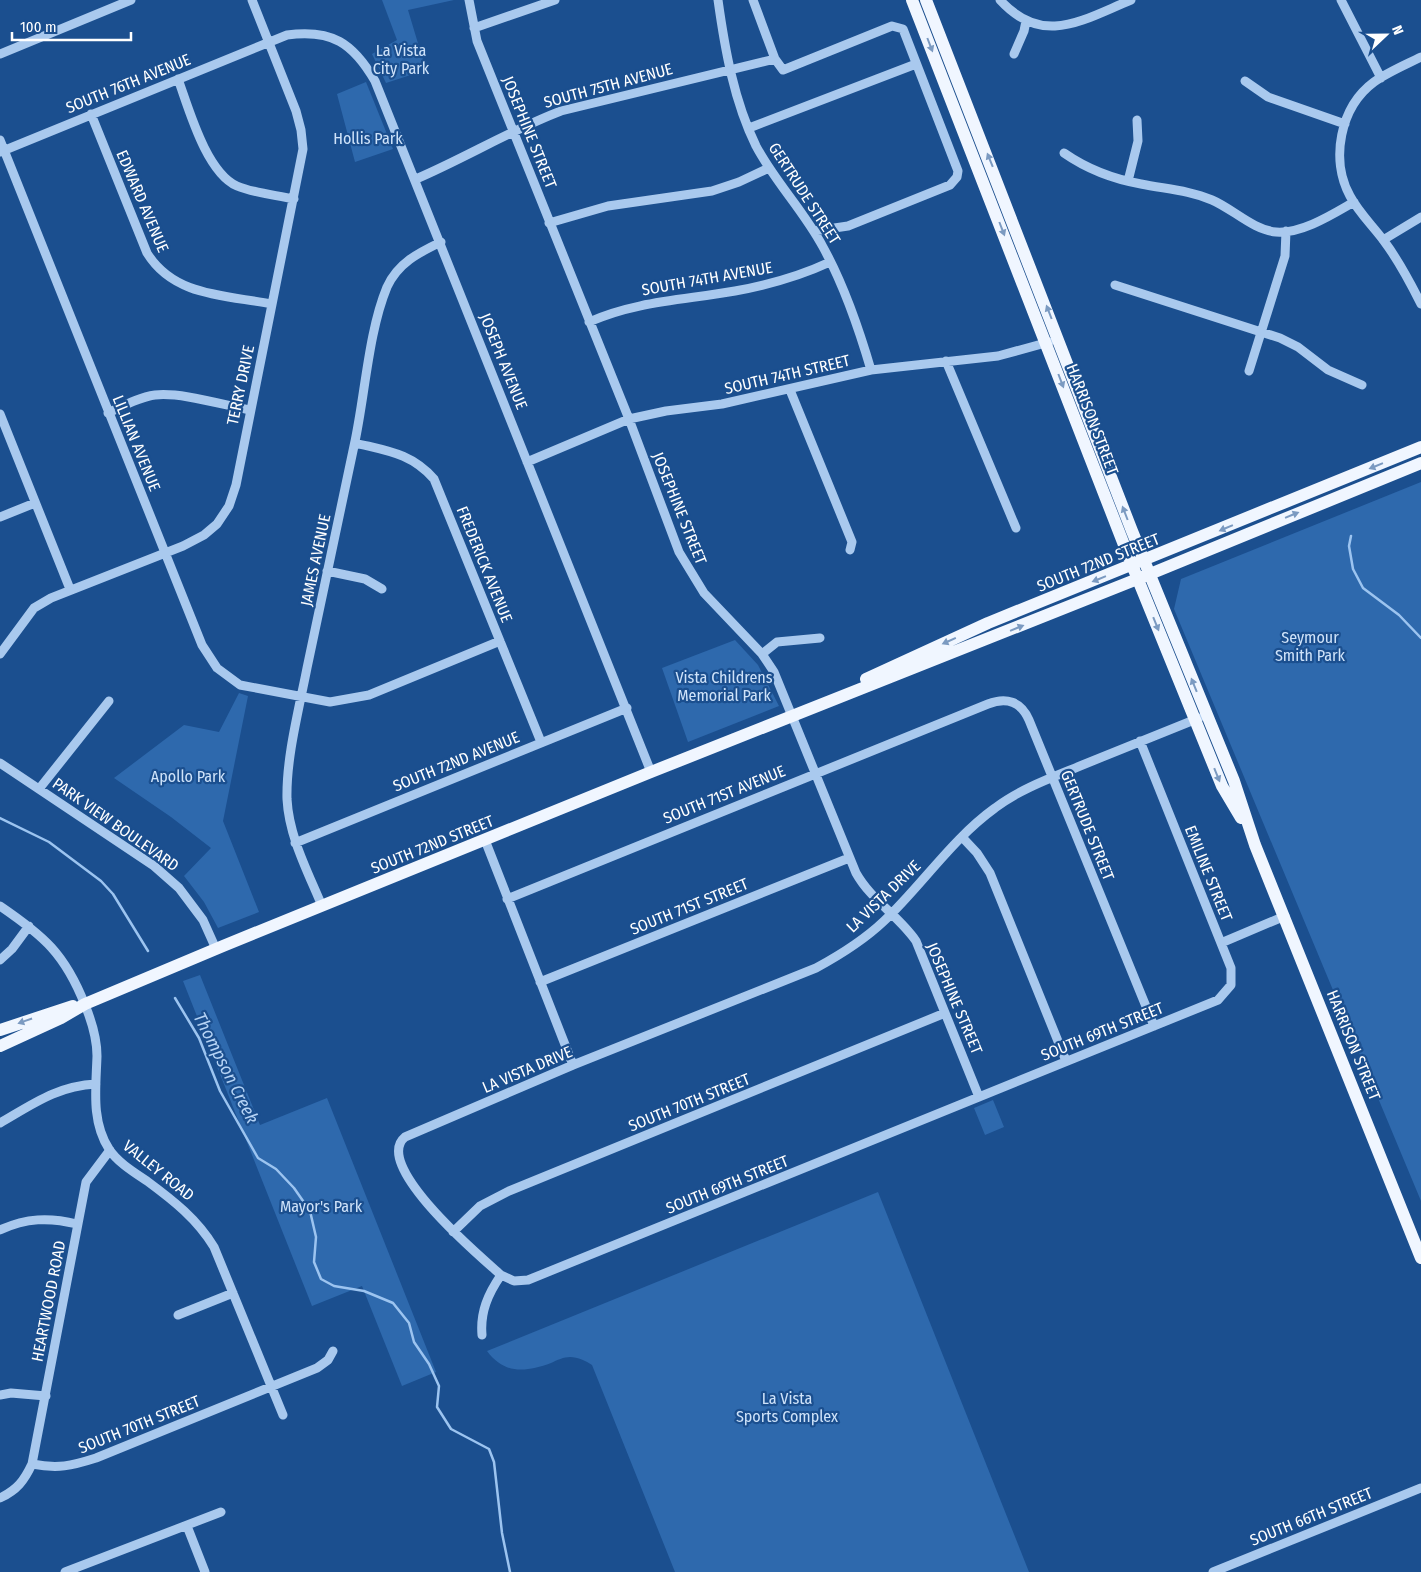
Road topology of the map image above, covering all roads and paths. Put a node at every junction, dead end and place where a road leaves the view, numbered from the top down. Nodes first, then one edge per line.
1 (131, 0) edge
2 (252, 0) edge
3 (469, 0) edge
4 (555, 0) edge
5 (718, 0) edge
6 (753, 0) edge
7 (912, 0) edge
8 (926, 0) edge
9 (1000, 0) edge
10 (1131, 0) edge
11 (1341, 0) edge
12 (1026, 21) junction
13 (474, 28) junction
14 (268, 42) junction
15 (0, 54) edge
16 (1014, 54) dead end
17 (1421, 57) edge
18 (775, 59) junction
19 (916, 64) junction
20 (730, 69) junction
21 (1381, 78) junction
22 (178, 79) junction
23 (1244, 80) dead end
24 (91, 114) junction
25 (1137, 120) dead end
26 (1345, 124) junction
27 (749, 128) junction
28 (514, 131) junction
29 (0, 140) edge
30 (2, 151) edge
31 (1064, 153) dead end
32 (769, 168) junction
33 (416, 179) junction
34 (1128, 181) junction
35 (294, 199) junction
36 (1354, 202) junction
37 (1421, 217) edge
38 (549, 223) junction
39 (814, 231) junction
40 (1286, 231) junction
41 (1383, 240) junction
42 (441, 242) junction
43 (830, 262) junction
44 (1115, 285) dead end
45 (272, 304) junction
46 (1421, 304) edge
47 (589, 322) junction
48 (1262, 332) junction
49 (1059, 340) junction
50 (1046, 343) junction
51 (946, 361) junction
52 (871, 370) junction
53 (1249, 371) dead end
54 (1362, 385) dead end
55 (790, 390) junction
56 (250, 410) junction
57 (108, 412) junction
58 (0, 414) edge
59 (629, 419) junction
60 (355, 443) junction
61 (1421, 448) edge
62 (528, 462) junction
63 (1421, 462) edge
64 (35, 503) junction
65 (0, 516) edge
66 (1016, 528) dead end
67 (850, 550) dead end
68 (165, 553) junction
69 (1138, 563) junction
70 (327, 571) junction
71 (1144, 577) junction
72 (70, 589) junction
73 (382, 589) dead end
74 (820, 638) dead end
75 (500, 641) junction
76 (0, 654) edge
77 (762, 654) junction
78 (301, 698) junction
79 (109, 701) dead end
80 (627, 708) junction
81 (792, 716) junction
82 (1200, 717) junction
83 (951, 719) joint
84 (1140, 741) junction
85 (541, 742) junction
86 (0, 763) edge
87 (651, 772) junction
88 (815, 774) junction
89 (1052, 777) junction
90 (39, 789) junction
91 (962, 837) junction
92 (485, 840) junction
93 (296, 843) junction
94 (849, 858) junction
95 (507, 899) junction
96 (0, 906) edge
97 (322, 906) junction
98 (891, 914) junction
99 (1285, 916) junction
100 (29, 926) junction
101 (1221, 943) junction
102 (216, 949) junction
103 (0, 960) edge
104 (540, 982) junction
105 (85, 1004) junction
106 (1204, 1006) joint
107 (946, 1013) junction
108 (1154, 1026) junction
109 (0, 1030) edge
110 (0, 1046) edge
111 (1066, 1061) junction
112 (573, 1066) junction
113 (96, 1084) junction
114 (980, 1096) junction
115 (0, 1124) edge
116 (110, 1150) junction
117 (77, 1224) junction
118 (0, 1230) edge
119 (453, 1232) junction
120 (1421, 1258) edge
121 (501, 1275) junction
122 (234, 1293) junction
123 (178, 1315) dead end
124 (482, 1335) dead end
125 (333, 1351) dead end
126 (271, 1386) junction
127 (0, 1395) edge
128 (46, 1396) junction
129 (283, 1415) dead end
130 (32, 1464) junction
131 (1421, 1488) edge
132 (0, 1498) edge
133 (222, 1512) dead end
134 (187, 1526) junction
135 (65, 1572) edge
136 (205, 1572) edge
137 (1213, 1572) edge

1 - 15 street
2 - 14 street, TERRY DRIVE
3 - 13 street, JOSEPHINE STREET
4 - 13 street
5 - 20 street, GERTRUDE STREET
6 - 18 street
7 -> 50 main road, HARRISON STREET
49 -> 8 main road, HARRISON STREET
9 - 12 street
10 - 12 street
11 - 21 street
12 - 16 street
13 - 28 street, JOSEPHINE STREET
14 - 22 street, SOUTH 76TH AVENUE
14 - 33 street, JOSEPH AVENUE
14 - 35 street, TERRY DRIVE
17 - 21 street
18 - 19 street
18 - 20 street, SOUTH 75TH AVENUE
19 - 27 street
19 - 39 street
20 - 27 street, GERTRUDE STREET
20 - 28 street, SOUTH 75TH AVENUE
21 - 26 street
22 - 24 street, SOUTH 76TH AVENUE
22 - 35 street
23 - 26 street
24 - 30 street, SOUTH 76TH AVENUE
24 - 45 street, EDWARD AVENUE
25 - 34 street
26 - 36 street
27 - 32 street, GERTRUDE STREET
28 - 33 street, SOUTH 75TH AVENUE
28 - 38 street, JOSEPHINE STREET
29 - 30 street, LILLIAN AVENUE
30 - 57 street, LILLIAN AVENUE
31 - 34 street
32 - 38 street
32 - 39 street, GERTRUDE STREET
33 - 42 street, JOSEPH AVENUE
34 - 40 street
35 - 45 street, TERRY DRIVE
36 - 40 street
36 - 41 street
37 - 41 street
38 - 47 street, JOSEPHINE STREET
39 - 43 street, GERTRUDE STREET
40 - 48 street
41 - 46 street
42 - 60 street, JAMES AVENUE
42 - 62 street, JOSEPH AVENUE
43 - 47 street, SOUTH 74TH AVENUE
43 - 52 street, GERTRUDE STREET
44 - 48 street
45 - 56 street, TERRY DRIVE
47 - 59 street, JOSEPHINE STREET
48 - 53 street
48 - 54 street
49 - 50 street, SOUTH 74TH STREET
69 -> 49 main road, HARRISON STREET
50 - 51 street, SOUTH 74TH STREET
50 -> 69 main road, HARRISON STREET
51 - 52 street, SOUTH 74TH STREET
51 - 66 street
52 - 55 street, SOUTH 74TH STREET
55 - 59 street, SOUTH 74TH STREET
55 - 67 street
56 - 57 street
56 - 68 street, TERRY DRIVE
57 - 68 street, LILLIAN AVENUE
58 - 64 street
59 - 62 street, SOUTH 74TH STREET
59 - 77 street, JOSEPHINE STREET
60 - 70 street, JAMES AVENUE
60 - 75 street, FREDERICK AVENUE
61 -> 69 main road, SOUTH 72ND STREET
62 - 80 street, JOSEPH AVENUE
71 -> 63 main road, SOUTH 72ND STREET
64 - 65 street
64 - 72 street
68 - 72 street, TERRY DRIVE
68 - 78 street, LILLIAN AVENUE
69 - 71 main road, HARRISON STREET
69 -> 81 main road, SOUTH 72ND STREET
70 - 73 street
70 - 78 street, JAMES AVENUE
81 -> 71 main road, SOUTH 72ND STREET
71 - 82 main road, HARRISON STREET
72 - 76 street, TERRY DRIVE
74 - 77 street
75 - 78 street, LILLIAN AVENUE
75 - 85 street, FREDERICK AVENUE
77 - 81 street, JOSEPHINE STREET
78 - 93 street, JAMES AVENUE
79 - 90 street
80 - 85 street, SOUTH 72ND AVENUE
80 - 87 street, JOSEPH AVENUE
81 - 87 main road, SOUTH 72ND STREET
81 - 88 street, JOSEPHINE STREET
82 - 84 street, LA VISTA DRIVE
82 - 99 main road, HARRISON STREET
83 - 88 street, SOUTH 71ST AVENUE
83 - 89 street, GERTRUDE STREET
84 - 89 street, LA VISTA DRIVE
84 - 101 street, EMILINE STREET
85 - 93 street, SOUTH 72ND AVENUE
86 - 90 street, PARK VIEW BOULEVARD
87 - 92 main road, SOUTH 72ND STREET
88 - 94 street, JOSEPHINE STREET
88 - 95 street, SOUTH 71ST AVENUE
89 - 91 street, LA VISTA DRIVE
89 - 108 street, GERTRUDE STREET
90 - 102 street, PARK VIEW BOULEVARD
91 - 98 street, LA VISTA DRIVE
91 - 111 street
92 - 95 street
92 - 97 main road, SOUTH 72ND STREET
93 - 97 street, JAMES AVENUE
94 - 98 street, JOSEPHINE STREET
94 - 104 street, SOUTH 71ST STREET
95 - 104 street
96 - 100 street, VALLEY ROAD
97 - 102 main road, SOUTH 72ND STREET
98 - 107 street, JOSEPHINE STREET
98 - 112 street, LA VISTA DRIVE
99 - 101 street
99 - 120 main road, HARRISON STREET
100 - 103 street
100 - 105 street, VALLEY ROAD
101 - 106 street, EMILINE STREET
102 - 105 main road, SOUTH 72ND STREET
104 - 112 street
105 -> 109 main road, SOUTH 72ND STREET
105 - 110 main road, SOUTH 72ND STREET
105 - 113 street, VALLEY ROAD
106 - 108 street, SOUTH 69TH STREET
107 - 114 street, JOSEPHINE STREET
107 - 119 street, SOUTH 70TH STREET
108 - 111 street, SOUTH 69TH STREET
111 - 114 street, SOUTH 69TH STREET
112 - 119 street, LA VISTA DRIVE
113 - 115 street
113 - 116 street, VALLEY ROAD
114 - 121 street, SOUTH 69TH STREET
116 - 117 street, HEARTWOOD ROAD
116 - 122 street, VALLEY ROAD
117 - 118 street
117 - 128 street, HEARTWOOD ROAD
119 - 121 street
121 - 124 street
122 - 123 street
122 - 126 street, VALLEY ROAD
125 - 126 street, SOUTH 70TH STREET
126 - 129 street, VALLEY ROAD
126 - 130 street, SOUTH 70TH STREET
127 - 128 street
128 - 130 street, HEARTWOOD ROAD
130 - 132 street
131 - 137 street, SOUTH 66TH STREET
133 - 134 street
134 - 135 street
134 - 136 street

